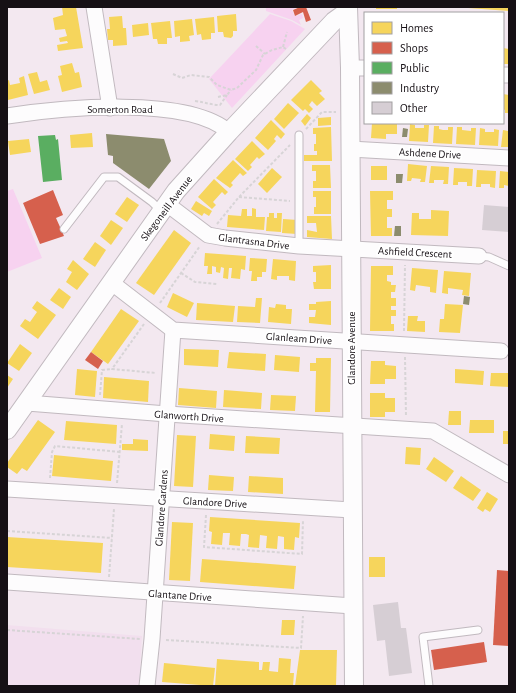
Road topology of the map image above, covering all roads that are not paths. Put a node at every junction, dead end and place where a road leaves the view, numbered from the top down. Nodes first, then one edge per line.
1 (94, 7) edge
2 (345, 8) edge
3 (329, 27) junction
4 (350, 49) junction
5 (358, 68) edge
6 (110, 108) junction
7 (7, 116) edge
8 (229, 132) junction
9 (299, 135) road end
10 (350, 149) junction
11 (509, 158) edge
12 (164, 208) junction
13 (64, 230) dead end
14 (299, 246) junction
15 (351, 249) junction
16 (478, 256) joint
17 (509, 266) edge
18 (112, 283) junction
19 (173, 330) junction
20 (351, 341) junction
21 (501, 351) dead end
22 (27, 403) junction
23 (167, 414) junction
24 (351, 427) junction
25 (7, 430) edge
26 (509, 475) edge
27 (7, 489) edge
28 (161, 499) junction
29 (352, 510) junction
30 (7, 582) edge
31 (155, 593) junction
32 (353, 606) junction
33 (478, 630) dead end
34 (147, 686) edge
35 (354, 686) edge
36 (429, 686) edge

1 - 6 street
2 - 3 street, Skegoneill Avenue
2 - 4 street, Glandore Avenue
3 - 4 street
3 - 8 street, Skegoneill Avenue
4 - 5 street, Glandore Avenue
5 - 10 street, Glandore Avenue
6 - 7 street, Somerton Road
6 - 8 street, Somerton Road
8 - 12 street, Skegoneill Avenue
9 - 14 lane
10 - 11 street, Ashdene Drive
10 - 15 street, Glandore Avenue
12 - 13 lane
12 - 14 street, Glantrasna Drive
12 - 18 street, Skegoneill Avenue
14 - 15 street, Glantrasna Drive
15 - 16 street, Ashfield Crescent
15 - 20 street, Glandore Avenue
16 - 17 lane
18 - 19 street
18 - 22 street, Skegoneill Avenue
19 - 20 street, Glanleam Drive
19 - 23 street, Glandore Gardens
20 - 21 street, Glanleam Drive
20 - 24 street, Glandore Avenue
22 - 23 street, Glanworth Drive
22 - 25 street, Skegoneill Avenue
23 - 24 street, Glanworth Drive
23 - 28 street, Glandore Gardens
24 - 26 street, Glanworth Drive
24 - 29 street, Glandore Avenue
27 - 28 street, Glandore Drive
28 - 29 street, Glandore Drive
28 - 31 street, Glandore Gardens
29 - 32 street, Glandore Avenue
30 - 31 street, Glantane Drive
31 - 32 street, Glantane Drive
31 - 34 street, Glandore Gardens
32 - 35 street, Glandore Avenue
33 - 36 lane

